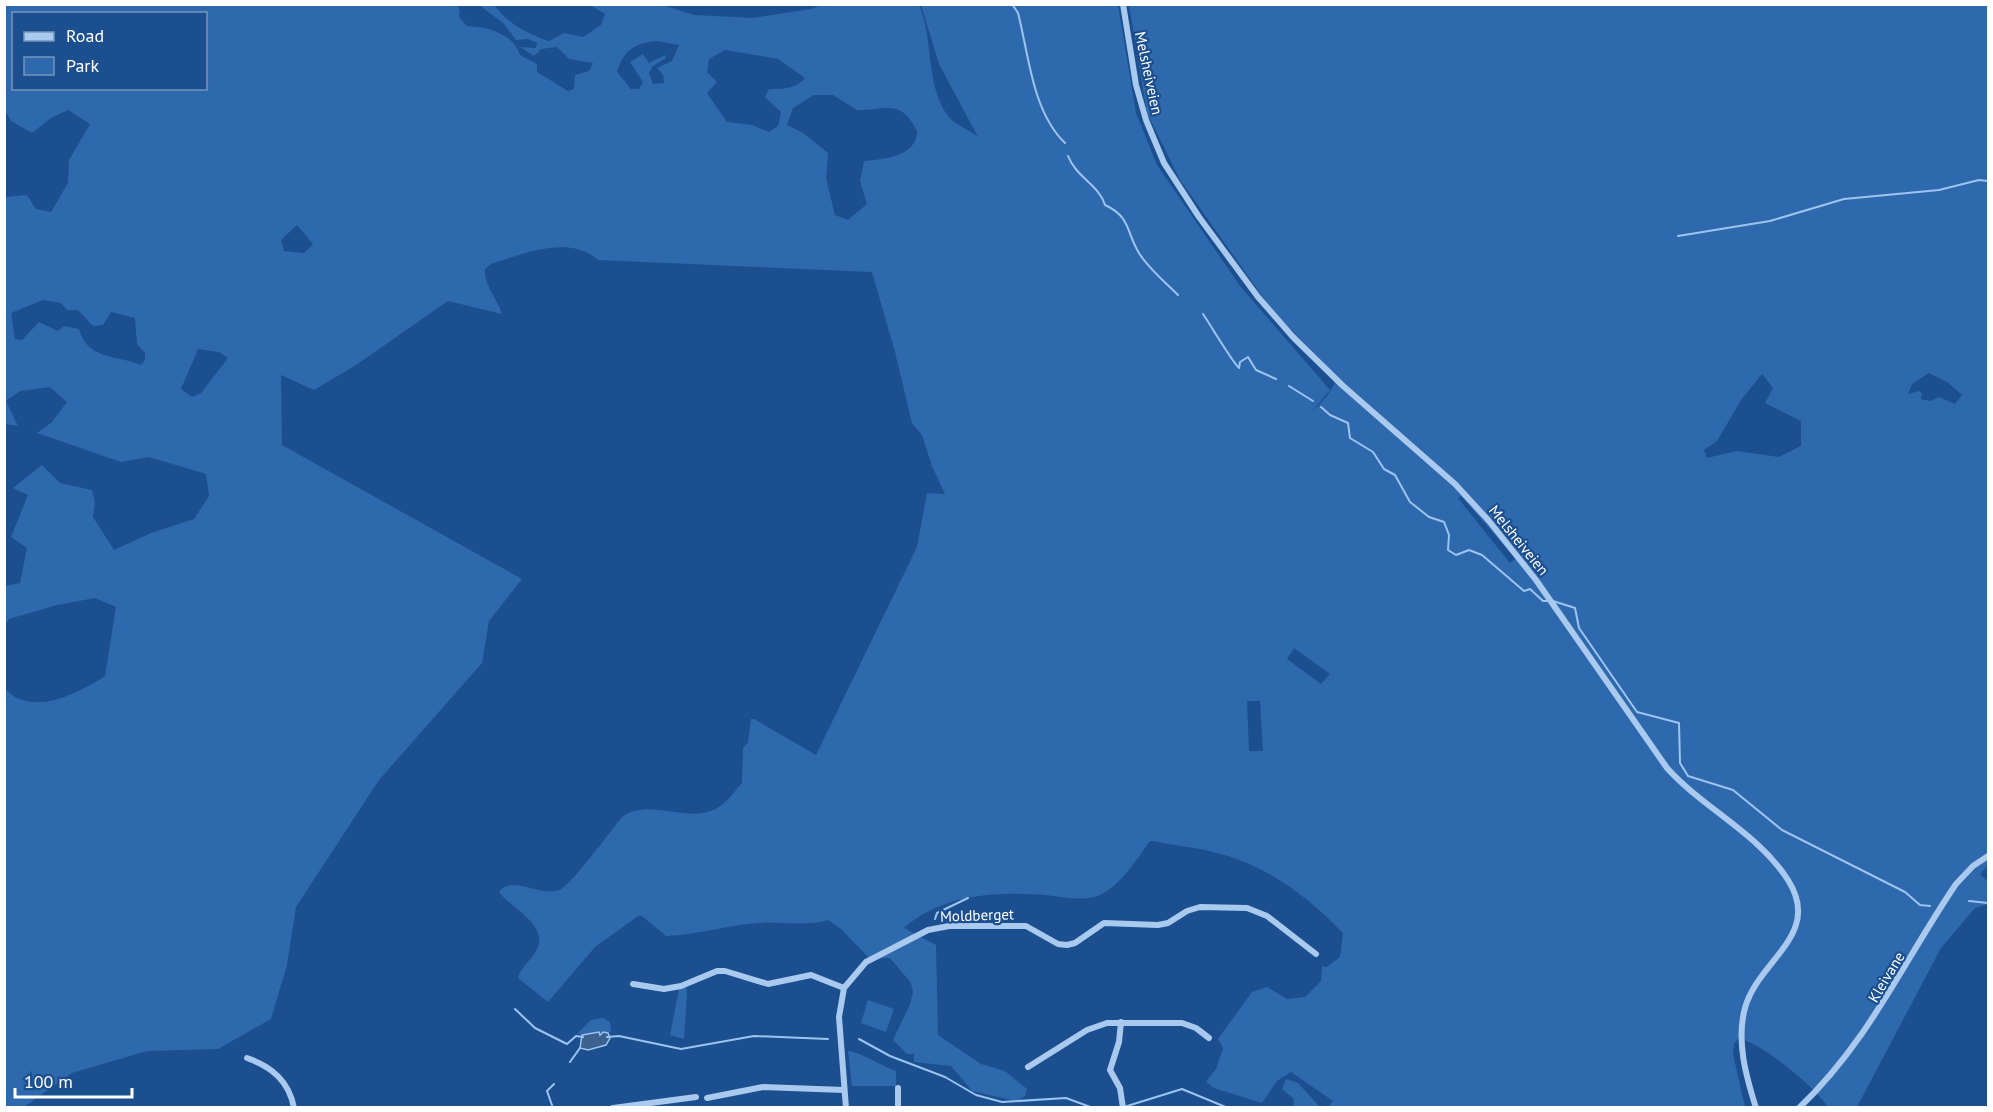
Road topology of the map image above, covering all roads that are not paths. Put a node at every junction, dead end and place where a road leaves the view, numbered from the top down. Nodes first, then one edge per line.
1 (1123, 4) edge
2 (1989, 856) edge
3 (1316, 954) dead end
4 (633, 984) dead end
5 (844, 988) junction
6 (1121, 1022) junction
7 (1209, 1038) dead end
8 (247, 1058) dead end
9 (1028, 1067) dead end
10 (898, 1088) dead end
11 (844, 1090) junction
12 (696, 1097) dead end
13 (707, 1098) dead end
14 (294, 1107) edge
15 (613, 1107) edge
16 (846, 1107) edge
17 (898, 1107) edge
18 (1123, 1107) edge
19 (1756, 1107) edge
20 (1799, 1107) edge

1 - 19 street, Melsheiveien
2 - 20 street, Kleivane
3 - 5 street, Moldberget
4 - 5 street
5 - 11 street, Moldberget
6 - 7 street
6 - 9 street
6 - 18 street
8 - 14 street
10 - 17 street
11 - 13 street
11 - 16 street, Moldberget
12 - 15 street

